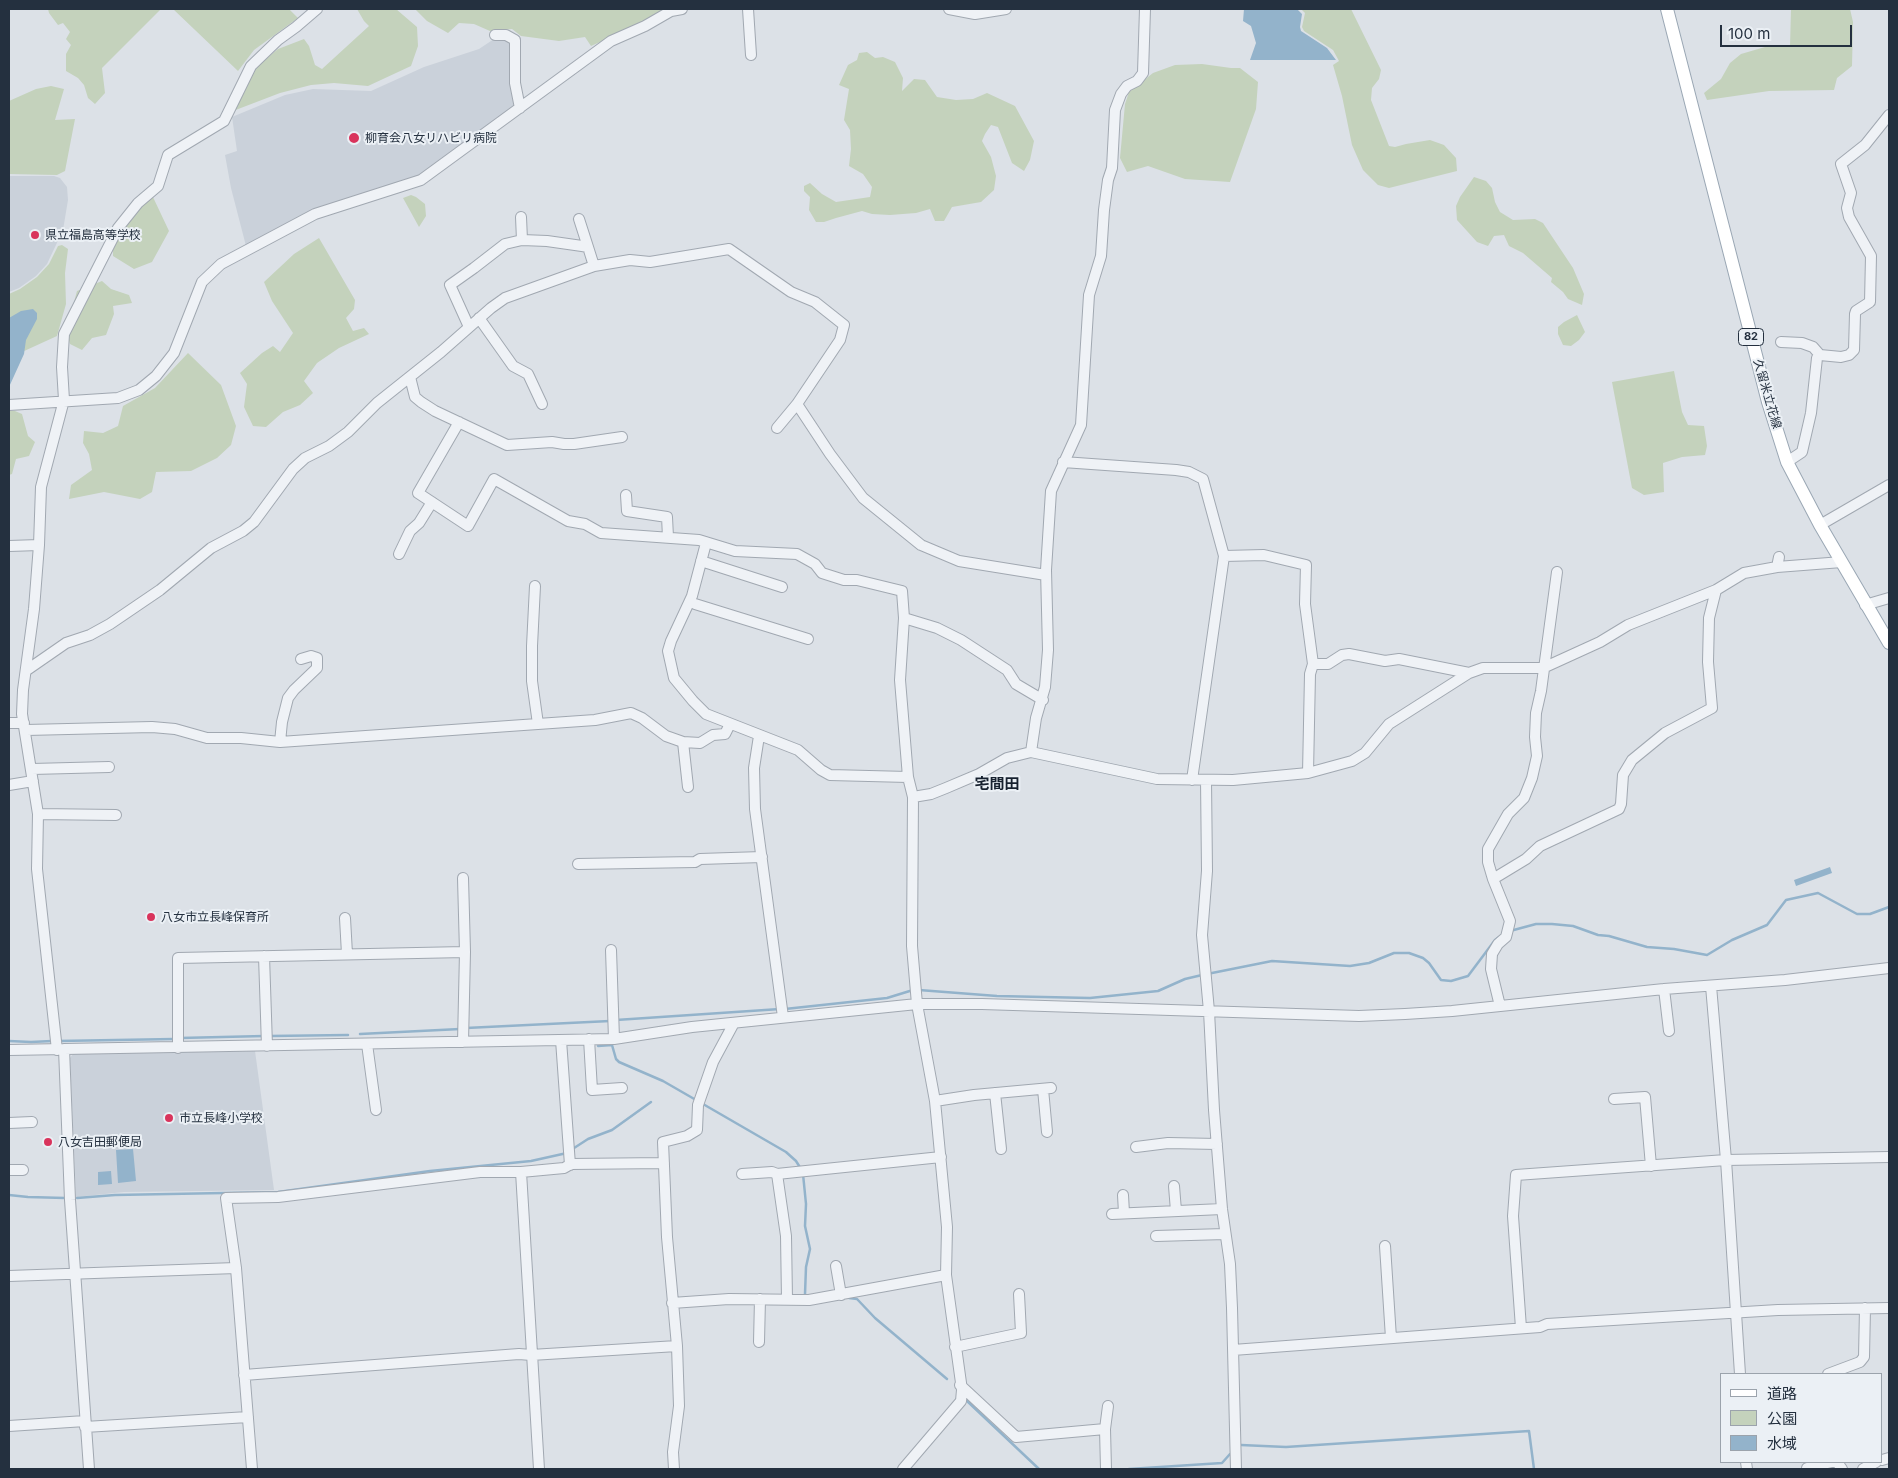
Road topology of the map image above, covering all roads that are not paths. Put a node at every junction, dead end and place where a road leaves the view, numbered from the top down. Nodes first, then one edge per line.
1 (317, 9) edge
2 (682, 9) edge
3 (748, 9) edge
4 (949, 9) edge
5 (1006, 9) edge
6 (1145, 9) edge
7 (1667, 9) edge
8 (495, 35) dead end
9 (751, 55) dead end
10 (520, 108) junction
11 (1889, 115) edge
12 (521, 217) dead end
13 (578, 219) dead end
14 (709, 239) dead end
15 (522, 240) junction
16 (588, 247) junction
17 (709, 251) junction
18 (594, 266) junction
19 (479, 318) junction
20 (469, 327) junction
21 (1781, 342) dead end
22 (1820, 355) junction
23 (410, 377) junction
24 (64, 400) junction
25 (542, 404) dead end
26 (797, 404) junction
27 (9, 405) edge
28 (459, 422) junction
29 (777, 428) dead end
30 (622, 437) dead end
31 (1063, 462) junction
32 (1787, 462) junction
33 (1889, 485) edge
34 (626, 495) dead end
35 (432, 502) junction
36 (1820, 525) junction
37 (668, 537) junction
38 (706, 544) junction
39 (39, 545) junction
40 (9, 546) edge
41 (399, 554) dead end
42 (1224, 556) junction
43 (701, 561) junction
44 (1842, 562) junction
45 (1556, 572) dead end
46 (1046, 574) junction
47 (535, 586) dead end
48 (782, 587) dead end
49 (1716, 590) junction
50 (1889, 598) edge
51 (695, 604) dead end
52 (1865, 605) junction
53 (904, 618) junction
54 (808, 639) dead end
55 (1889, 643) edge
56 (301, 659) dead end
57 (1313, 664) junction
58 (1543, 668) junction
59 (27, 670) junction
60 (1469, 673) junction
61 (1042, 700) junction
62 (9, 724) edge
63 (538, 724) junction
64 (730, 724) junction
65 (25, 726) junction
66 (759, 736) junction
67 (280, 742) junction
68 (683, 742) junction
69 (1031, 752) junction
70 (110, 767) dead end
71 (32, 769) junction
72 (1308, 773) junction
73 (908, 777) junction
74 (1192, 780) junction
75 (1206, 780) junction
76 (34, 781) junction
77 (9, 785) edge
78 (688, 787) dead end
79 (913, 797) junction
80 (38, 814) junction
81 (116, 815) dead end
82 (762, 857) junction
83 (578, 864) dead end
84 (463, 878) dead end
85 (1493, 879) junction
86 (346, 918) dead end
87 (611, 950) dead end
88 (465, 952) junction
89 (347, 954) junction
90 (264, 956) junction
91 (1889, 968) edge
92 (1711, 986) junction
93 (1664, 989) junction
94 (917, 1000) junction
95 (1500, 1006) junction
96 (1209, 1011) junction
97 (783, 1017) junction
98 (734, 1023) junction
99 (1669, 1031) dead end
100 (588, 1039) junction
101 (614, 1039) junction
102 (561, 1040) junction
103 (463, 1042) junction
104 (367, 1044) junction
105 (267, 1046) junction
106 (178, 1048) junction
107 (60, 1049) junction
108 (9, 1050) edge
109 (622, 1088) dead end
110 (995, 1093) junction
111 (1614, 1098) dead end
112 (935, 1101) junction
113 (376, 1110) dead end
114 (32, 1122) dead end
115 (9, 1123) edge
116 (1049, 1125) dead end
117 (1217, 1144) junction
118 (1136, 1147) dead end
119 (1001, 1149) dead end
120 (941, 1157) junction
121 (1889, 1157) edge
122 (1726, 1160) junction
123 (664, 1163) junction
124 (570, 1165) junction
125 (1651, 1166) junction
126 (9, 1170) edge
127 (23, 1170) dead end
128 (521, 1172) junction
129 (742, 1174) dead end
130 (777, 1174) junction
131 (1174, 1186) dead end
132 (1123, 1195) dead end
133 (1222, 1209) junction
134 (1176, 1211) junction
135 (1124, 1213) junction
136 (1112, 1214) dead end
137 (1226, 1234) junction
138 (1156, 1236) dead end
139 (1385, 1246) dead end
140 (836, 1266) dead end
141 (236, 1268) junction
142 (75, 1274) junction
143 (9, 1276) edge
144 (946, 1276) junction
145 (1019, 1294) dead end
146 (840, 1295) junction
147 (760, 1299) junction
148 (787, 1299) junction
149 (672, 1303) junction
150 (1864, 1308) junction
151 (1889, 1308) edge
152 (1736, 1312) junction
153 (1521, 1328) junction
154 (1391, 1338) junction
155 (759, 1342) dead end
156 (677, 1346) junction
157 (955, 1347) junction
158 (1233, 1350) junction
159 (531, 1355) junction
160 (1740, 1373) edge
161 (1831, 1373) edge
162 (244, 1375) junction
163 (960, 1385) junction
164 (1108, 1406) dead end
165 (248, 1417) junction
166 (85, 1424) junction
167 (9, 1426) edge
168 (1105, 1429) junction
169 (1826, 1463) edge
170 (1874, 1463) edge
171 (1806, 1466) edge
172 (89, 1469) edge
173 (252, 1469) edge
174 (539, 1469) edge
175 (674, 1469) edge
176 (903, 1469) edge
177 (1106, 1469) edge
178 (1236, 1469) edge
179 (1863, 1469) edge

1 - 24 street
2 - 10 street
3 - 9 street
4 - 5 street
6 - 31 street
7 - 32 main road, 久留米立花線 / 82
8 - 10 street
10 - 24 street
11 - 22 street
12 - 15 street
13 - 16 street
14 - 17 street
15 - 16 street
15 - 20 street
16 - 18 street
17 - 18 street
17 - 26 street
18 - 19 street
19 - 20 street
19 - 25 street
20 - 23 street
21 - 22 street
22 - 32 street
23 - 28 street
23 - 59 street
24 - 27 street
24 - 39 street
26 - 29 street
26 - 46 street
28 - 30 street
28 - 35 street
31 - 42 street
31 - 46 street
32 - 36 main road, 久留米立花線 / 82
33 - 36 street
34 - 37 street
35 - 37 street
35 - 41 street
36 - 44 main road, 久留米立花線 / 82
37 - 38 street
38 - 43 street
38 - 53 street
39 - 40 street
39 - 59 street
42 - 57 street
42 - 74 street
43 - 48 street
43 - 64 street
44 - 49 street
44 - 52 main road, 久留米立花線 / 82
45 - 58 street
46 - 61 street
47 - 63 street
49 - 58 street
49 - 85 street
50 - 52 street
51 - 54 street
52 - 55 main road, 久留米立花線 / 82
53 - 61 street
53 - 73 street
56 - 67 street
57 - 60 street
57 - 72 street
58 - 60 street
58 - 85 street
59 - 65 street
60 - 72 street
61 - 69 street
62 - 65 street
63 - 67 street
63 - 68 street
64 - 66 street
64 - 68 street
65 - 67 street
65 - 71 street
66 - 73 street
66 - 82 street
68 - 78 street
69 - 74 street
69 - 79 street
70 - 71 street
71 - 76 street
72 - 75 street
73 - 79 street
74 - 75 street
75 - 96 street
76 - 77 street
76 - 80 street
79 - 94 street
80 - 81 street
80 - 107 street
82 - 83 street
82 - 97 street
84 - 88 street
85 - 95 street
86 - 89 street
87 - 101 street
88 - 89 street
88 - 103 street
89 - 90 street
90 - 105 street
90 - 106 street
91 - 92 street
92 - 93 street
92 - 122 street
93 - 95 street
93 - 99 street
94 - 96 street
94 - 97 street
94 - 112 street
95 - 96 street
96 - 117 street
97 - 98 street
98 - 101 street
98 - 123 street
100 - 101 street
100 - 102 street
100 - 109 street
102 - 103 street
102 - 124 street
103 - 104 street
104 - 105 street
104 - 113 street
105 - 106 street
106 - 107 street
107 - 108 street
107 - 142 street
110 - 112 street
110 - 116 street
110 - 119 street
111 - 125 street
112 - 120 street
114 - 115 street
117 - 118 street
117 - 133 street
120 - 130 street
120 - 144 street
121 - 122 street
122 - 125 street
122 - 152 street
123 - 124 street
123 - 149 street
124 - 128 street
125 - 153 street
126 - 127 street
128 - 141 street
128 - 159 street
129 - 130 street
130 - 148 street
131 - 134 street
132 - 135 street
133 - 134 street
133 - 137 street
134 - 135 street
135 - 136 street
137 - 138 street
137 - 158 street
139 - 154 street
140 - 146 street
141 - 142 street
141 - 162 street
142 - 143 street
142 - 166 street
144 - 146 street
144 - 157 street
145 - 157 street
146 - 148 street
147 - 148 street
147 - 149 street
147 - 155 street
149 - 156 street
150 - 151 street
150 - 152 street
150 - 161 street
152 - 153 street
152 - 160 street
153 - 154 street
154 - 158 street
156 - 159 street
156 - 175 street
157 - 163 street
158 - 178 street
159 - 162 street
159 - 174 street
162 - 165 street
163 - 168 street
163 - 176 street
164 - 168 street
165 - 166 street
165 - 173 street
166 - 167 street
166 - 172 street
168 - 177 street
169 - 171 street
170 - 179 street

